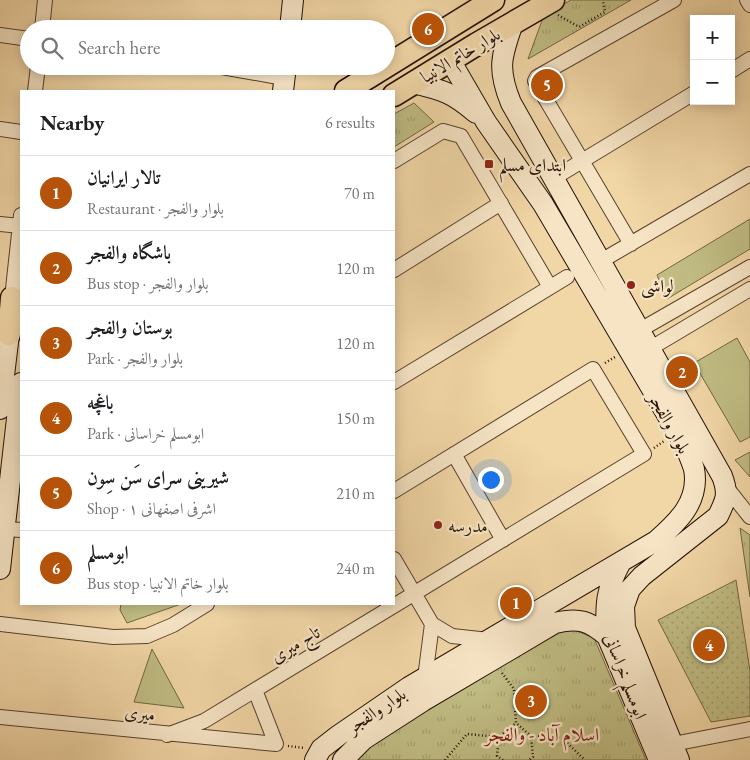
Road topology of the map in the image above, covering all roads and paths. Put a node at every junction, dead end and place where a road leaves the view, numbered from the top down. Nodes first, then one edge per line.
1 (45, 0) edge
2 (293, 0) edge
3 (494, 0) edge
4 (603, 0) edge
5 (674, 0) edge
6 (747, 0) edge
7 (750, 4) edge
8 (554, 7) edge
9 (43, 20) edge
10 (291, 20) edge
11 (512, 23) junction
12 (0, 35) edge
13 (434, 37) junction
14 (20, 38) edge
15 (750, 59) edge
16 (450, 60) junction
17 (395, 61) edge
18 (735, 68) edge
19 (37, 75) edge
20 (267, 75) edge
21 (372, 75) edge
22 (284, 78) edge
23 (413, 83) junction
24 (35, 90) edge
25 (348, 90) edge
26 (395, 94) edge
27 (690, 95) edge
28 (486, 122) junction
29 (0, 129) edge
30 (20, 132) edge
31 (395, 160) edge
32 (582, 162) junction
33 (750, 174) edge
34 (554, 178) junction
35 (501, 204) junction
36 (20, 221) edge
37 (0, 224) edge
38 (20, 233) edge
39 (630, 244) junction
40 (601, 261) junction
41 (750, 267) edge
42 (395, 269) edge
43 (567, 277) dead end
44 (550, 287) junction
45 (750, 289) edge
46 (14, 302) edge
47 (640, 330) junction
48 (10, 334) edge
49 (622, 340) junction
50 (651, 348) junction
51 (633, 359) junction
52 (395, 381) edge
53 (20, 402) edge
54 (0, 409) edge
55 (665, 440) dead end
56 (18, 442) edge
57 (669, 448) dead end
58 (454, 454) junction
59 (727, 488) junction
60 (395, 490) edge
61 (750, 500) edge
62 (750, 518) edge
63 (13, 529) edge
64 (503, 540) junction
65 (395, 561) edge
66 (621, 562) junction
67 (0, 569) edge
68 (414, 594) junction
69 (206, 605) edge
70 (0, 624) edge
71 (432, 624) junction
72 (616, 632) junction
73 (489, 640) junction
74 (492, 660) junction
75 (425, 678) junction
76 (255, 690) junction
77 (0, 718) edge
78 (516, 723) junction
79 (750, 729) edge
80 (167, 735) junction
81 (531, 736) junction
82 (499, 737) junction
83 (276, 744) junction
84 (676, 752) edge
85 (308, 754) edge
86 (343, 760) edge
87 (444, 760) edge
88 (503, 760) edge
89 (529, 760) edge
90 (585, 760) edge
91 (659, 760) edge

1 - 9 street
2 - 10 main road
3 - 13 main road, بلوار خاتم الانبیا
4 - 8 path
5 - 32 street
6 - 7 street
8 - 11 main road, بلوار خاتم الانبیا
11 - 16 main road, بلوار خاتم الانبیا
11 - 34 main road, بلوار والفجر
12 - 14 street
13 - 16 main road
13 - 17 main road, بلوار خاتم الانبیا
15 - 18 street
16 - 23 main road, بلوار خاتم الانبیا
16 - 28 main road, بلوار والفجر
19 - 24 street
20 - 22 street
21 - 25 main road, بلوار خاتم الانبیا
23 - 26 main road, بلوار خاتم الانبیا
23 - 28 main road
27 - 32 street
28 - 49 main road, بلوار والفجر
29 - 30 street
31 - 35 street
32 - 34 street
32 - 39 street
33 - 39 street
34 - 40 main road, بلوار والفجر
35 - 42 street
35 - 44 street
36 - 37 street
38 - 46 street
39 - 40 street
40 - 47 main road, بلوار والفجر
41 - 47 street
43 - 44 street
44 - 52 street
45 - 50 street
46 - 48 main road
47 - 49 main road
47 - 50 main road, بلوار والفجر
48 - 54 main road
49 - 51 main road, بلوار والفجر
50 - 51 main road
50 - 59 main road, بلوار والفجر
51 - 66 main road, بلوار والفجر
53 - 56 main road
55 - 57 path
56 - 63 main road
58 - 60 street
58 - 64 street
58 - 64 street, تاج میری
59 - 61 street
59 - 62 street
59 - 72 main road
63 - 67 main road
64 - 68 street, تاج میری
65 - 68 street
66 - 72 main road, ابومسلم خراسانی
66 - 73 main road, بلوار والفجر
68 - 71 street
68 - 76 street, تاج میری
69 - 70 street
71 - 73 street
71 - 75 street
72 - 74 main road, بلوار والفجر
72 - 84 main road, ابومسلم خراسانی
72 - 91 main road, ابومسلم خراسانی
73 - 75 main road, بلوار والفجر
74 - 78 path
74 - 86 main road, بلوار والفجر
75 - 85 main road, بلوار والفجر
76 - 80 street, تاج میری
76 - 83 street
77 - 80 street, میری
78 - 81 path
78 - 82 path
79 - 84 street
80 - 83 street, میری
81 - 89 path
81 - 90 path
82 - 87 path
82 - 88 path
83 - 85 path

